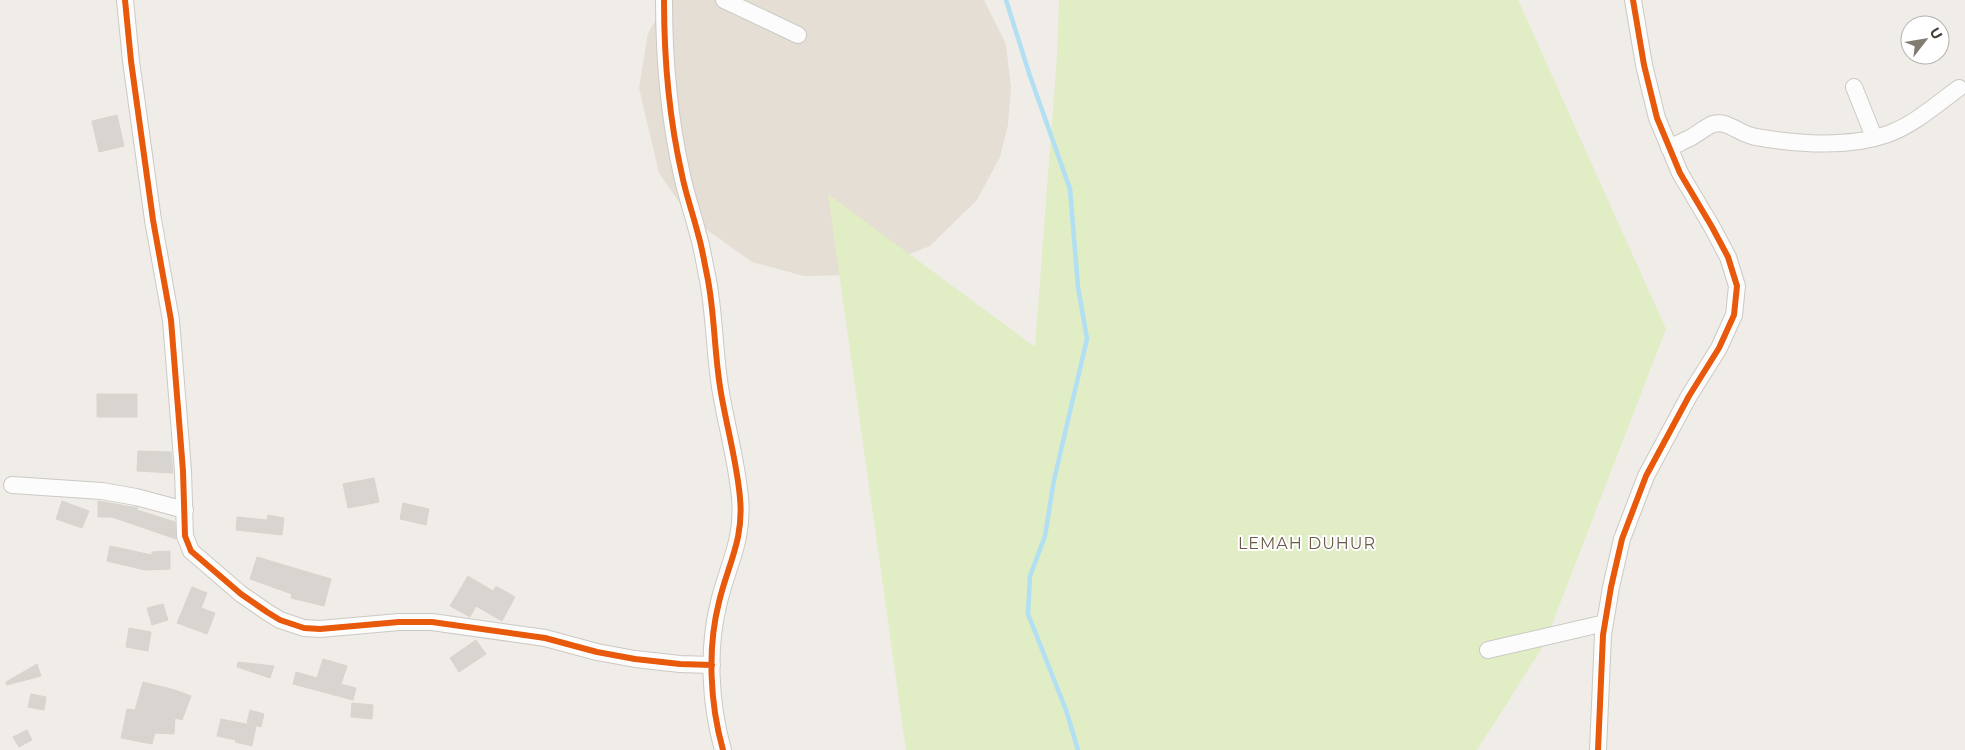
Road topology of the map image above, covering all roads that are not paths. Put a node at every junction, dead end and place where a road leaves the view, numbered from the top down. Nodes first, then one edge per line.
1 (125, 0) edge
2 (664, 0) edge
3 (724, 0) edge
4 (1633, 0) edge
5 (798, 35) dead end
6 (1854, 87) dead end
7 (1959, 88) dead end
8 (1874, 137) junction
9 (1669, 148) junction
10 (12, 485) dead end
11 (185, 510) junction
12 (1605, 623) junction
13 (1488, 650) dead end
14 (712, 665) junction
15 (723, 750) edge
16 (1598, 750) edge

1 - 11 street
2 - 14 street
3 - 5 street
4 - 9 street
6 - 8 street
7 - 8 street
8 - 9 street
9 - 12 street
10 - 11 street
11 - 14 street
12 - 13 street
12 - 16 street
14 - 15 street

